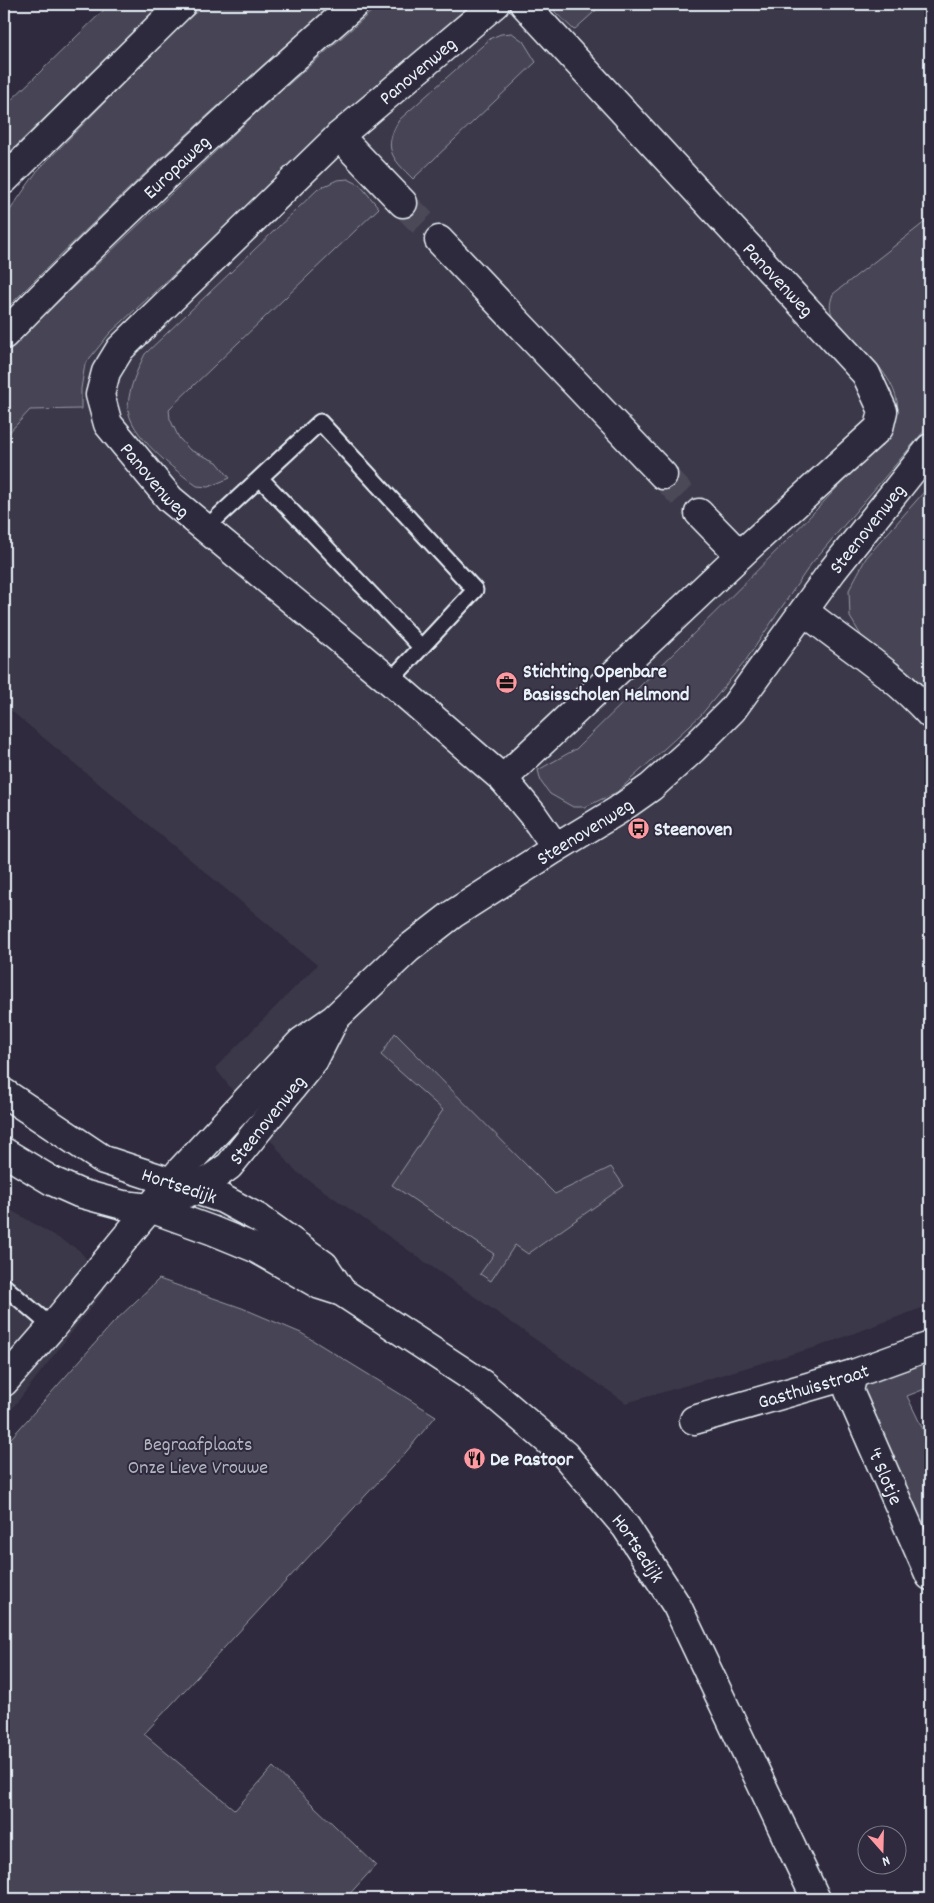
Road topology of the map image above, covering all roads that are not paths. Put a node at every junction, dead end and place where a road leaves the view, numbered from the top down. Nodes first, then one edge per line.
1 (182, 4) edge
2 (355, 4) edge
3 (495, 4) edge
4 (524, 4) edge
5 (339, 136) junction
6 (4, 180) edge
7 (403, 202) tunnel mouth
8 (439, 240) tunnel mouth
9 (4, 335) edge
10 (930, 448) edge
11 (663, 476) tunnel mouth
12 (260, 478) junction
13 (699, 513) tunnel mouth
14 (206, 528) junction
15 (740, 554) junction
16 (804, 611) junction
17 (421, 647) junction
18 (390, 681) junction
19 (930, 714) edge
20 (503, 779) junction
21 (556, 848) junction
22 (4, 1093) edge
23 (4, 1152) edge
24 (183, 1186) junction
25 (150, 1208) junction
26 (4, 1286) edge
27 (342, 1292) junction
28 (52, 1327) junction
29 (930, 1346) edge
30 (853, 1374) junction
31 (4, 1382) edge
32 (694, 1420) dead end
33 (930, 1576) edge
34 (816, 1899) edge

1 - 6 street
2 - 9 street, Europaweg
3 - 5 street, Panovenweg
4 - 15 street, Panovenweg
5 - 7 street
5 - 14 street, Panovenweg
8 - 11 street
10 - 16 street, Steenovenweg
12 - 14 lane
12 - 17 lane
12 - 17 lane
13 - 15 street
14 - 18 street, Panovenweg
15 - 20 street, Panovenweg
16 - 19 street
16 - 21 street, Steenovenweg
17 - 18 lane
18 - 20 street, Panovenweg
20 - 21 street, Panovenweg
21 - 24 street, Steenovenweg
22 - 24 street, Hortsedijk
23 - 25 street, Hortsedijk
24 - 25 street, Steenovenweg
24 - 27 street, Hortsedijk
25 - 27 street, Hortsedijk
25 - 28 street, Steenovenweg
26 - 28 lane
27 - 34 street, Hortsedijk
28 - 31 street, Steenovenweg
29 - 30 street, Gasthuisstraat
30 - 32 street, Gasthuisstraat
30 - 33 street, 't Slotje

